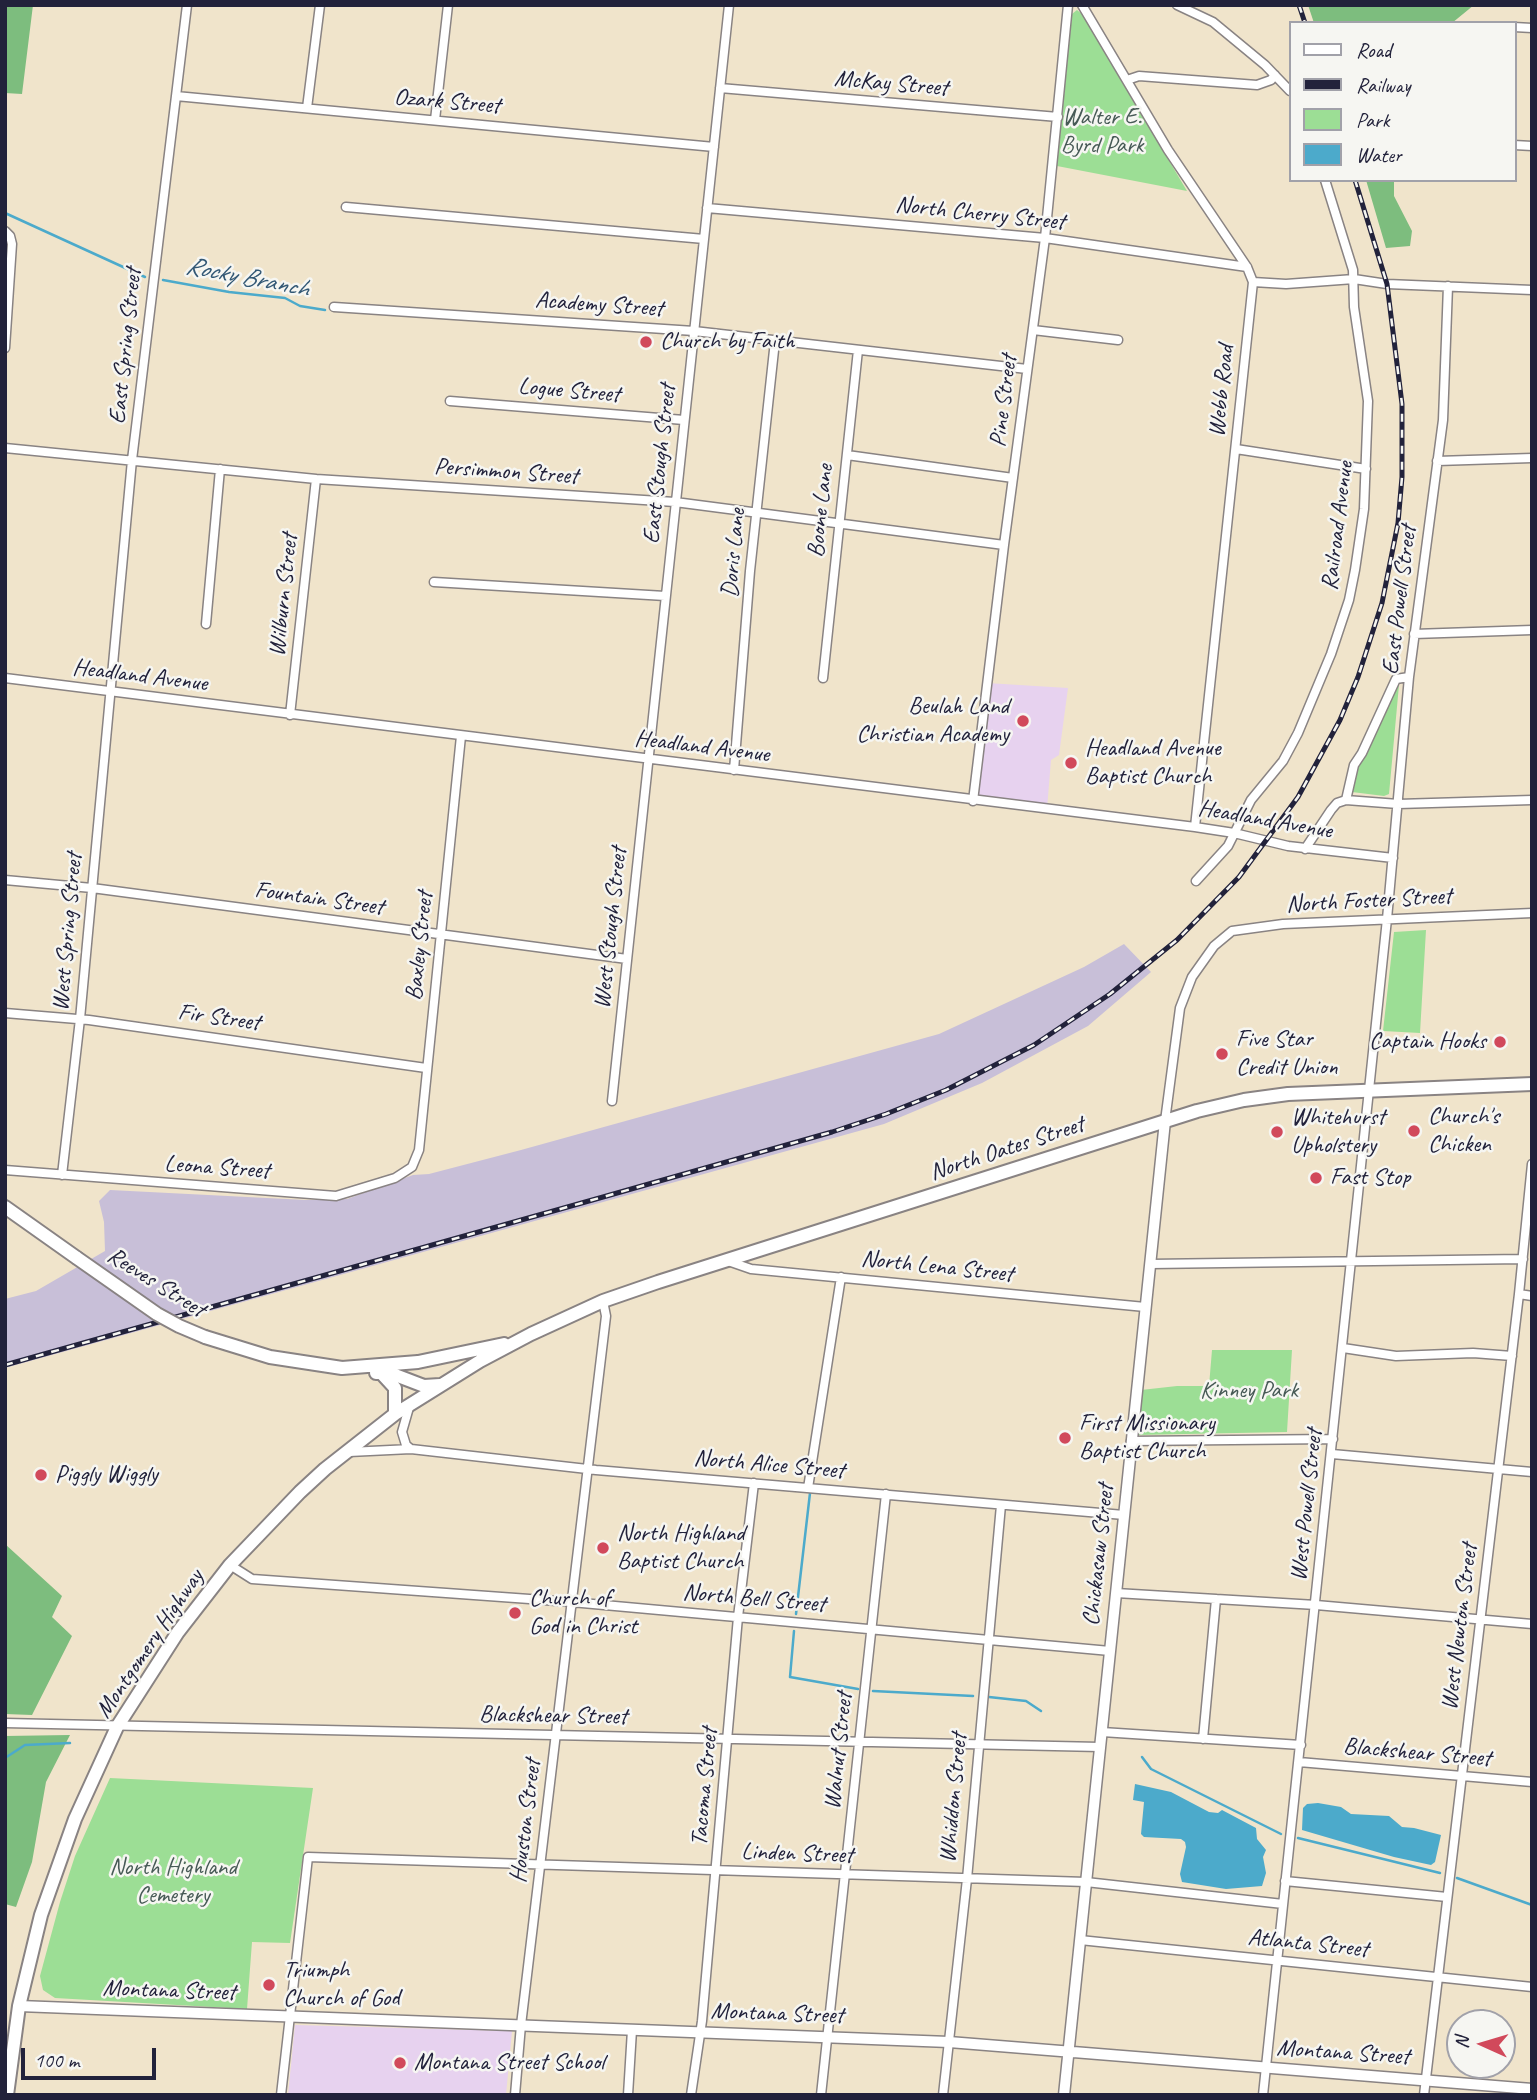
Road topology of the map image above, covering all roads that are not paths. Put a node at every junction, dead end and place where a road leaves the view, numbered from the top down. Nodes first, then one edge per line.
1 (187, 5) edge
2 (320, 5) edge
3 (448, 5) edge
4 (729, 5) edge
5 (1068, 5) edge
6 (1082, 5) edge
7 (1177, 5) edge
8 (1275, 75) junction
9 (1127, 80) junction
10 (720, 88) junction
11 (1288, 89) edge
12 (176, 96) junction
13 (307, 108) junction
14 (1058, 117) junction
15 (435, 120) junction
16 (713, 147) junction
17 (1326, 182) edge
18 (346, 207) dead end
19 (707, 208) junction
20 (6, 232) edge
21 (1045, 238) junction
22 (704, 239) junction
23 (1247, 267) junction
24 (1354, 279) junction
25 (1253, 282) junction
26 (1448, 286) junction
27 (1532, 290) edge
28 (334, 307) dead end
29 (1033, 330) junction
30 (694, 331) junction
31 (1118, 340) dead end
32 (775, 341) junction
33 (5, 348) edge
34 (858, 350) junction
35 (1027, 369) junction
36 (450, 401) dead end
37 (684, 419) junction
38 (5, 448) edge
39 (1236, 449) junction
40 (847, 455) junction
41 (1532, 458) edge
42 (132, 460) junction
43 (1437, 461) junction
44 (220, 469) junction
45 (1366, 469) junction
46 (1013, 478) junction
47 (316, 479) junction
48 (676, 502) junction
49 (757, 514) junction
50 (839, 524) junction
51 (1004, 545) junction
52 (435, 582) dead end
53 (666, 596) junction
54 (206, 624) dead end
55 (1532, 630) edge
56 (1414, 634) junction
57 (1409, 677) junction
58 (5, 678) edge
59 (823, 678) dead end
60 (110, 692) junction
61 (290, 715) junction
62 (461, 736) junction
63 (648, 759) junction
64 (734, 770) junction
65 (1346, 800) junction
66 (1532, 800) edge
67 (973, 801) junction
68 (1398, 804) junction
69 (1195, 827) junction
70 (1234, 833) junction
71 (1305, 849) junction
72 (1393, 858) junction
73 (5, 880) edge
74 (1196, 881) dead end
75 (92, 888) junction
76 (1532, 913) edge
77 (1387, 919) junction
78 (440, 935) junction
79 (1214, 946) joint
80 (626, 959) junction
81 (5, 1013) edge
82 (80, 1019) junction
83 (426, 1068) junction
84 (1532, 1084) edge
85 (1369, 1090) junction
86 (612, 1101) dead end
87 (1164, 1121) junction
88 (416, 1159) joint
89 (1532, 1164) edge
90 (5, 1170) edge
91 (62, 1175) junction
92 (5, 1207) edge
93 (1522, 1259) junction
94 (726, 1260) junction
95 (1351, 1262) junction
96 (1150, 1264) junction
97 (841, 1277) junction
98 (1519, 1294) junction
99 (1532, 1296) edge
100 (603, 1301) junction
101 (1145, 1307) junction
102 (515, 1343) junction
103 (1343, 1348) junction
104 (1512, 1356) junction
105 (397, 1364) junction
106 (342, 1368) junction
107 (379, 1373) junction
108 (419, 1396) junction
109 (395, 1414) junction
110 (1333, 1439) junction
111 (1131, 1441) junction
112 (411, 1449) junction
113 (346, 1452) junction
114 (1332, 1454) junction
115 (587, 1468) junction
116 (1498, 1469) junction
117 (1532, 1472) edge
118 (754, 1483) junction
119 (808, 1489) junction
120 (886, 1494) junction
121 (1001, 1504) junction
122 (1124, 1515) junction
123 (230, 1565) junction
124 (1116, 1593) junction
125 (1216, 1599) junction
126 (571, 1602) junction
127 (1316, 1605) junction
128 (738, 1617) junction
129 (1480, 1619) junction
130 (1532, 1624) edge
131 (872, 1629) junction
132 (988, 1640) junction
133 (1110, 1651) junction
134 (5, 1723) edge
135 (117, 1727) junction
136 (1102, 1732) junction
137 (556, 1735) junction
138 (729, 1738) junction
139 (1203, 1739) junction
140 (860, 1741) junction
141 (979, 1744) junction
142 (1301, 1745) junction
143 (1100, 1747) junction
144 (1298, 1762) junction
145 (1461, 1776) junction
146 (1532, 1782) edge
147 (540, 1864) junction
148 (716, 1870) junction
149 (846, 1875) junction
150 (967, 1878) junction
151 (1285, 1881) junction
152 (1086, 1882) junction
153 (1447, 1898) junction
154 (1283, 1904) junction
155 (1080, 1940) junction
156 (1277, 1960) junction
157 (1437, 1977) junction
158 (1532, 1987) edge
159 (19, 2006) junction
160 (289, 2017) junction
161 (521, 2025) junction
162 (632, 2030) junction
163 (699, 2033) junction
164 (828, 2037) junction
165 (949, 2042) junction
166 (1069, 2051) junction
167 (1266, 2068) junction
168 (1424, 2081) junction
169 (1532, 2089) edge
170 (7, 2095) edge
171 (281, 2095) edge
172 (515, 2095) edge
173 (628, 2095) edge
174 (691, 2095) edge
175 (821, 2095) edge
176 (943, 2095) edge
177 (1064, 2095) edge
178 (1263, 2095) edge
179 (1424, 2095) edge

1 - 12 street, East Spring Street
2 - 13 street
3 - 15 street
4 - 10 street, East Stough Street
5 - 14 street, Pine Street
6 - 9 street, Webb Road
7 - 8 street
8 - 9 street
8 - 11 street
9 - 23 street, Webb Road
10 - 14 street, McKay Street
10 - 16 street, East Stough Street
12 - 13 street, Ozark Street
12 - 42 street, East Spring Street
13 - 15 street, Ozark Street
14 - 21 street, Pine Street
15 - 16 street, Ozark Street
16 - 19 street, East Stough Street
17 - 24 street, Railroad Avenue
18 - 22 street
19 - 21 street, North Cherry Street
19 - 22 street, East Stough Street
20 - 33 street
21 - 23 street, North Cherry Street
21 - 29 street, Pine Street
22 - 30 street, East Stough Street
23 - 25 street, Webb Road
24 - 25 street
24 - 26 street
24 - 45 street, Railroad Avenue
25 - 39 street, Webb Road
26 - 27 street
26 - 43 street, East Powell Street
28 - 30 street, Academy Street
29 - 31 street
29 - 35 street, Pine Street
30 - 32 street, Academy Street
30 - 37 street, East Stough Street
32 - 34 street, Academy Street
32 - 49 street, Doris Lane
34 - 35 street, Academy Street
34 - 40 street, Boone Lane
35 - 46 street, Pine Street
36 - 37 street, Logue Street
37 - 48 street, East Stough Street
38 - 42 street, Persimmon Street
39 - 45 street
39 - 69 street, Webb Road
40 - 46 street
40 - 50 street, Boone Lane
41 - 43 street
42 - 44 street, Persimmon Street
42 - 60 street, East Spring Street
43 - 56 street, East Powell Street
44 - 47 street, Persimmon Street
44 - 54 street
45 - 70 street, Railroad Avenue
46 - 51 street, Pine Street
47 - 48 street, Persimmon Street
47 - 61 street, Wilburn Street
48 - 49 street, Persimmon Street
48 - 53 street, East Stough Street
49 - 50 street, Persimmon Street
49 - 64 street, Doris Lane
50 - 51 street, Persimmon Street
50 - 59 street, Boone Lane
51 - 67 street, Pine Street
52 - 53 street
53 - 63 street, East Stough Street
55 - 56 street
56 - 57 street, East Powell Street
57 - 65 street
57 - 68 street, East Powell Street
58 - 60 street, Headland Avenue
60 - 61 street, Headland Avenue
60 - 75 street, West Spring Street
61 - 62 street, Headland Avenue
62 - 63 street, Headland Avenue
62 - 78 street, Baxley Street
63 - 64 street, Headland Avenue
63 - 80 street, West Stough Street
64 - 67 street, Headland Avenue
65 - 68 street
65 - 71 street
66 - 68 street
67 - 69 street, Headland Avenue
68 - 72 street, East Powell Street
69 - 70 street, Headland Avenue
70 - 71 street, Headland Avenue
70 - 74 street, Railroad Avenue
71 - 72 street, Headland Avenue
72 - 77 street, East Powell Street
73 - 75 street, Fountain Street
75 - 78 street, Fountain Street
75 - 82 street, West Spring Street
76 - 77 street, North Foster Street
77 - 79 street, North Foster Street
77 - 85 street, West Powell Street
78 - 80 street, Fountain Street
78 - 83 street, Baxley Street
79 - 87 street, Chickasaw Street
80 - 86 street, West Stough Street
81 - 82 street, Fir Street
82 - 83 street, Fir Street
82 - 91 street, West Spring Street
83 - 88 street, Baxley Street
84 - 85 main road, North Oates Street
85 - 87 main road, North Oates Street
85 - 95 street, West Powell Street
87 - 94 main road, North Oates Street
87 - 96 street, Chickasaw Street
88 - 91 street, Leona Street
89 - 93 street, West Newton Street
90 - 91 street, Leona Street
92 - 106 main road, Reeves Street, bridge
93 - 95 street
93 - 98 street, West Newton Street
94 - 97 street, North Lena Street
94 - 100 main road, North Oates Street
95 - 96 street
95 - 103 street, West Powell Street
96 - 101 street, Chickasaw Street
97 - 101 street, North Lena Street
97 - 119 street
98 - 99 street
98 - 104 street, West Newton Street
100 - 102 main road, North Oates Street
100 - 115 street, Houston Street
101 - 111 street, Chickasaw Street
102 - 105 main road, Reeves Street
102 - 108 main road, Montgomery Highway
103 - 104 street
103 - 110 street, West Powell Street
104 - 116 street, West Newton Street
105 - 106 main road, Reeves Street
105 - 108 main road
106 - 107 main road, Reeves Street
107 - 108 main road, Reeves Street
107 - 109 main road
108 - 109 main road, Montgomery Highway
108 - 112 street
109 - 113 main road, Montgomery Highway
110 - 111 street
110 - 114 street, West Powell Street
111 - 122 street, Chickasaw Street
112 - 113 street, North Alice Street
112 - 115 street, North Alice Street
113 - 123 main road, Montgomery Highway
114 - 116 street
114 - 127 street, West Powell Street
115 - 118 street, North Alice Street
115 - 126 street, Houston Street
116 - 117 street
116 - 129 street, West Newton Street
118 - 119 street, North Alice Street
118 - 128 street, Tacoma Street
119 - 120 street, North Alice Street
120 - 121 street, North Alice Street
120 - 131 street, Walnut Street
121 - 122 street, North Alice Street
121 - 132 street, Whiddon Street
122 - 124 street, Chickasaw Street
123 - 126 street, North Bell Street
123 - 135 main road, Montgomery Highway
124 - 125 street
124 - 133 street, Chickasaw Street
125 - 127 street
125 - 139 street
126 - 128 street, North Bell Street
126 - 137 street, Houston Street
127 - 129 street
127 - 142 street, West Powell Street
128 - 131 street, North Bell Street
128 - 138 street, Tacoma Street
129 - 130 street
129 - 145 street, West Newton Street
131 - 132 street, North Bell Street
131 - 140 street, Walnut Street
132 - 133 street, North Bell Street
132 - 141 street, Whiddon Street
133 - 136 street, Chickasaw Street
134 - 135 street, Blackshear Street
135 - 137 street, Blackshear Street
135 - 159 main road, Montgomery Highway
136 - 139 street
136 - 143 street, Chickasaw Street
137 - 138 street, Blackshear Street
137 - 147 street, Houston Street
138 - 140 street, Blackshear Street
138 - 148 street, Tacoma Street
139 - 142 street
140 - 141 street, Blackshear Street
140 - 149 street, Walnut Street
141 - 143 street, Blackshear Street
141 - 150 street, Whiddon Street
142 - 144 street, West Powell Street
143 - 152 street, Chickasaw Street
144 - 145 street, Blackshear Street
144 - 151 street, West Powell Street
145 - 146 street, Blackshear Street
145 - 153 street, West Newton Street
147 - 148 street, Linden Street
147 - 160 street, Linden Street
147 - 161 street, Houston Street
148 - 149 street, Linden Street
148 - 163 street, Tacoma Street
149 - 150 street, Linden Street
149 - 164 street, Walnut Street
150 - 152 street, Linden Street
150 - 165 street, Whiddon Street
151 - 153 street
151 - 154 street, West Powell Street
152 - 154 street, Linden Street
152 - 155 street, Chickasaw Street
153 - 157 street, West Newton Street
154 - 156 street, West Powell Street
155 - 156 street, Atlanta Street
155 - 166 street, Chickasaw Street
156 - 157 street, Atlanta Street
156 - 167 street, West Powell Street
157 - 158 street, Atlanta Street
157 - 168 street, West Newton Street
159 - 160 street, Montana Street
159 - 170 main road, Montgomery Highway
160 - 161 street, Montana Street
160 - 171 street
161 - 162 street, Montana Street
161 - 172 street, Houston Street
162 - 163 street, Montana Street
162 - 173 street
163 - 164 street, Montana Street
163 - 174 street, Tacoma Street
164 - 165 street, Montana Street
164 - 175 street, Walnut Street
165 - 166 street, Montana Street
165 - 176 street, Whiddon Street
166 - 167 street, Montana Street
166 - 177 street, Chickasaw Street
167 - 168 street, Montana Street
167 - 178 street, West Powell Street
168 - 169 street, Montana Street
168 - 179 street, West Newton Street

